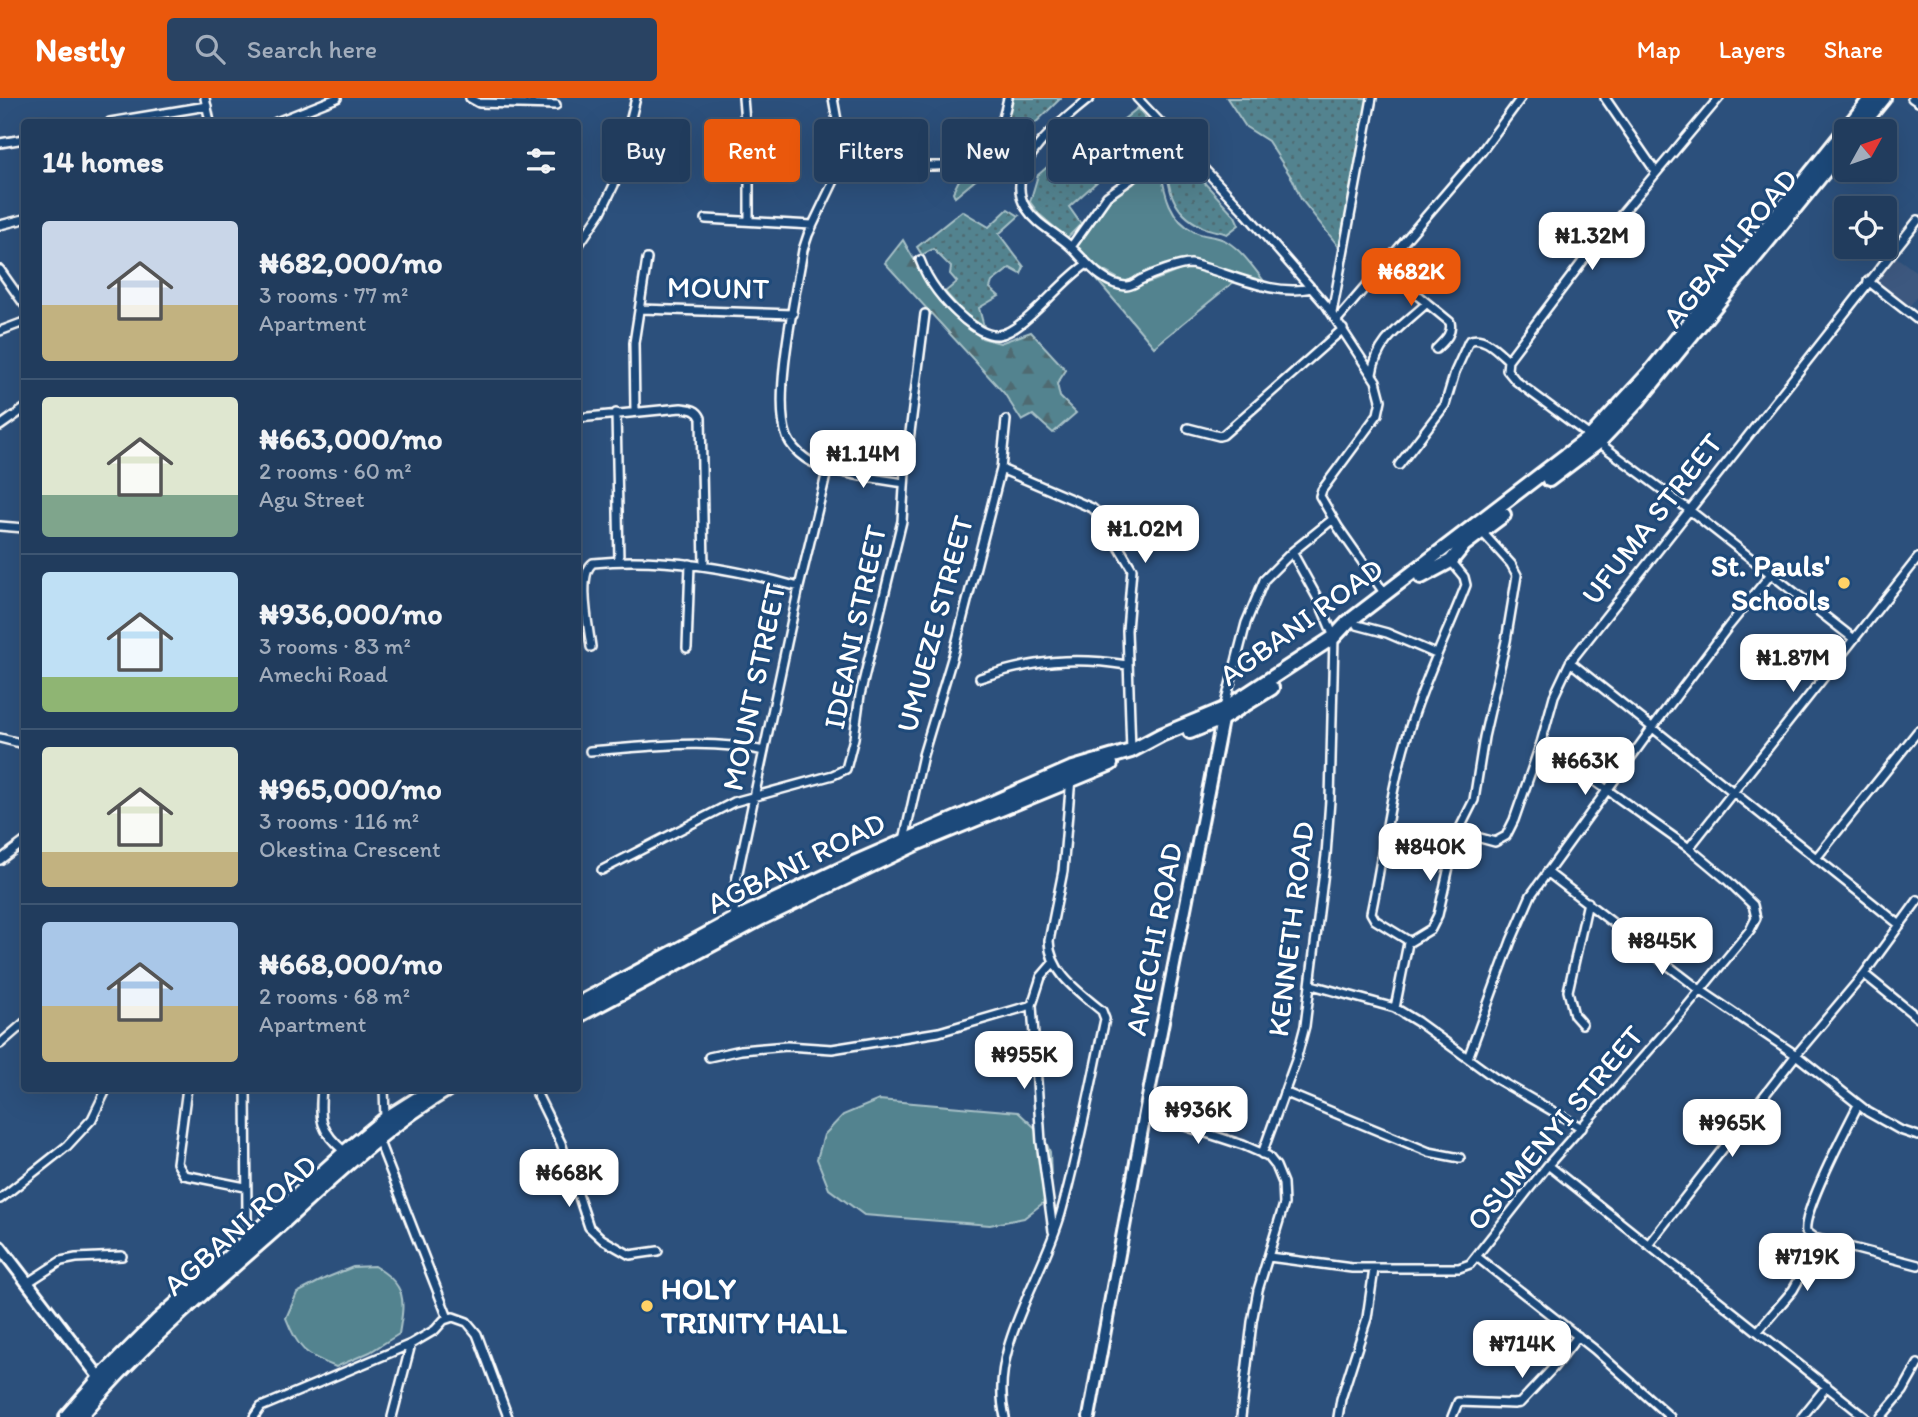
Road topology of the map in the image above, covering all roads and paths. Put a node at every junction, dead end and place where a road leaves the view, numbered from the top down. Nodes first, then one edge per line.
1 (337, 98) edge
2 (470, 98) edge
3 (636, 98) edge
4 (743, 98) edge
5 (834, 98) edge
6 (1008, 98) edge
7 (1090, 98) edge
8 (1138, 98) edge
9 (1372, 98) edge
10 (1521, 98) edge
11 (1605, 98) edge
12 (1719, 98) edge
13 (1871, 98) edge
14 (1884, 98) edge
15 (1912, 98) edge
16 (206, 102) edge
17 (1918, 102) edge
18 (556, 104) dead end
19 (124, 119) edge
20 (284, 119) edge
21 (837, 119) edge
22 (1157, 119) edge
23 (1867, 119) edge
24 (21, 140) edge
25 (0, 143) edge
26 (1834, 160) edge
27 (928, 165) edge
28 (1657, 172) junction
29 (1208, 174) edge
30 (833, 182) edge
31 (1127, 182) edge
32 (706, 219) dead end
33 (21, 220) edge
34 (1918, 220) edge
35 (749, 221) junction
36 (0, 225) edge
37 (812, 225) junction
38 (581, 242) edge
39 (1072, 247) junction
40 (647, 259) dead end
41 (920, 260) dead end
42 (1086, 265) junction
43 (1384, 267) junction
44 (0, 270) edge
45 (1868, 281) junction
46 (1312, 288) junction
47 (21, 300) edge
48 (1427, 303) junction
49 (641, 309) junction
50 (793, 314) junction
51 (925, 314) dead end
52 (1334, 316) junction
53 (1918, 320) edge
54 (21, 323) edge
55 (1343, 329) junction
56 (0, 331) edge
57 (1436, 349) dead end
58 (1508, 360) junction
59 (1372, 374) junction
60 (21, 411) edge
61 (635, 411) junction
62 (617, 413) junction
63 (581, 418) edge
64 (1006, 420) dead end
65 (0, 426) edge
66 (1188, 428) dead end
67 (1595, 439) junction
68 (1399, 465) dead end
69 (828, 467) junction
70 (1001, 469) junction
71 (904, 484) junction
72 (1688, 509) junction
73 (1333, 519) junction
74 (0, 526) edge
75 (21, 528) edge
76 (1482, 532) junction
77 (1292, 552) junction
78 (1918, 559) edge
79 (619, 561) junction
80 (1451, 561) junction
81 (690, 564) junction
82 (704, 566) junction
83 (1771, 574) junction
84 (799, 587) junction
85 (1384, 594) junction
86 (1357, 625) junction
87 (1854, 639) junction
88 (1333, 640) junction
89 (591, 647) dead end
90 (687, 648) dead end
91 (1436, 654) junction
92 (1570, 662) junction
93 (1127, 665) junction
94 (980, 678) dead end
95 (1223, 714) junction
96 (1653, 727) junction
97 (1918, 731) edge
98 (0, 738) edge
99 (21, 743) edge
100 (1542, 743) junction
101 (590, 751) dead end
102 (764, 751) junction
103 (1131, 751) junction
104 (1070, 774) junction
105 (1608, 790) junction
106 (1734, 792) junction
107 (753, 798) junction
108 (1458, 832) junction
109 (904, 840) junction
110 (21, 844) edge
111 (1689, 848) junction
112 (1817, 857) junction
113 (0, 860) edge
114 (602, 870) dead end
115 (1547, 872) junction
116 (1918, 900) edge
117 (1588, 902) junction
118 (735, 919) junction
119 (1900, 925) junction
120 (734, 933) junction
121 (1409, 941) junction
122 (1053, 963) junction
123 (1864, 974) junction
124 (1312, 985) junction
125 (1700, 990) junction
126 (581, 1002) edge
127 (1032, 1005) junction
128 (1395, 1008) junction
129 (581, 1014) edge
130 (1918, 1018) edge
131 (1582, 1024) dead end
132 (21, 1026) edge
133 (0, 1044) edge
134 (1796, 1055) junction
135 (709, 1057) dead end
136 (1468, 1058) junction
137 (105, 1092) edge
138 (186, 1092) edge
139 (246, 1092) edge
140 (322, 1092) edge
141 (384, 1092) edge
142 (428, 1092) edge
143 (444, 1092) edge
144 (536, 1092) edge
145 (1284, 1092) junction
146 (1858, 1105) junction
147 (1145, 1113) junction
148 (385, 1119) junction
149 (1582, 1128) junction
150 (1918, 1136) edge
151 (378, 1138) junction
152 (345, 1152) junction
153 (1262, 1154) junction
154 (1460, 1158) dead end
155 (1548, 1166) junction
156 (245, 1186) junction
157 (0, 1199) edge
158 (1053, 1234) junction
159 (254, 1235) junction
160 (1809, 1235) junction
161 (1648, 1245) junction
162 (0, 1247) edge
163 (658, 1251) dead end
164 (122, 1256) dead end
165 (1269, 1256) junction
166 (1477, 1257) junction
167 (1918, 1265) edge
168 (1374, 1269) junction
169 (27, 1283) junction
170 (448, 1318) junction
171 (1758, 1331) junction
172 (1578, 1336) junction
173 (411, 1344) junction
174 (1918, 1364) edge
175 (103, 1383) junction
176 (1826, 1386) junction
177 (66, 1417) edge
178 (80, 1417) edge
179 (254, 1417) edge
180 (392, 1417) edge
181 (508, 1417) edge
182 (1005, 1417) edge
183 (1089, 1417) edge
184 (1241, 1417) edge
185 (1338, 1417) edge
186 (1452, 1417) edge
187 (1670, 1417) edge
188 (1802, 1417) edge
189 (1865, 1417) edge
190 (1881, 1417) edge

1 - 20 street
2 - 18 street
3 - 38 street
4 - 35 street
5 - 21 street
6 - 27 street
7 - 39 street
8 - 22 street
9 - 52 street
10 - 43 street
11 - 28 street
12 - 28 street
13 - 67 main road, AGBANI ROAD
14 - 23 main road
15 - 17 street
16 - 19 street
24 - 25 street
26 - 67 main road, AGBANI ROAD
28 - 58 street
29 - 46 street
30 - 37 street
31 - 39 street
32 - 35 street
33 - 36 street
34 - 45 street, UFUMA STREET
35 - 37 street
37 - 50 street
39 - 42 street
40 - 49 street
41 - 42 street
42 - 46 street
43 - 48 street
43 - 52 street
44 - 47 street
45 - 53 street
45 - 72 street, UFUMA STREET
46 - 52 street
48 - 57 street
48 - 59 street
49 - 50 street, MOUNT
49 - 61 street
50 - 69 street
51 - 71 street, IDEANI STREET
52 - 55 street
54 - 56 street
55 - 59 street
55 - 66 street
58 - 67 street
58 - 68 street
59 - 73 street
60 - 65 street
61 - 62 street
61 - 82 street
62 - 63 street
62 - 79 street
64 - 70 street, UMUEZE STREET
67 - 72 street
67 - 76 main road, AGBANI ROAD
67 - 85 main road, AGBANI ROAD
69 - 71 street
69 - 84 street, MOUNT STREET
70 - 93 street
70 - 109 street, UMUEZE STREET
71 - 107 street, IDEANI STREET
72 - 83 street
72 - 92 street, UFUMA STREET
73 - 77 street
73 - 85 street
74 - 75 street
76 - 80 main road, AGBANI ROAD
76 - 108 street
77 - 88 street
77 - 95 street
78 - 87 street
79 - 81 street
79 - 89 street
80 - 86 main road, AGBANI ROAD
80 - 91 street
81 - 82 street
81 - 90 street
82 - 84 street
83 - 87 street
83 - 96 street
84 - 102 street, MOUNT STREET
85 - 88 main road, AGBANI ROAD
86 - 88 main road, AGBANI ROAD
86 - 91 street
87 - 106 street
88 - 95 main road, AGBANI ROAD
88 - 124 street, KENNETH ROAD
91 - 121 street
92 - 96 street
92 - 100 street, UFUMA STREET
93 - 94 street
93 - 103 street
95 - 103 main road, AGBANI ROAD
95 - 104 main road, AGBANI ROAD
95 - 147 main road, AMECHI ROAD
96 - 105 street
96 - 106 street
97 - 112 street
98 - 99 street
100 - 105 street, OSUMENYI STREET
100 - 108 street, UFUMA STREET
101 - 102 street
102 - 107 street, MOUNT STREET
103 - 104 main road, AGBANI ROAD
104 - 109 main road, AGBANI ROAD
104 - 120 main road, AGBANI ROAD
104 - 122 street
105 - 111 street, OSUMENYI STREET
105 - 115 street
106 - 111 street
106 - 112 street
107 - 114 street
107 - 118 street, MOUNT STREET
108 - 121 street
109 - 118 main road, AGBANI ROAD
110 - 113 street
111 - 125 street, OSUMENYI STREET
112 - 119 street
115 - 117 street
115 - 136 street
116 - 119 street
117 - 125 street
117 - 131 street
118 - 120 street, MOUNT STREET
118 - 126 main road, AGBANI ROAD
119 - 123 street
120 - 129 main road, AGBANI ROAD
121 - 128 street
122 - 127 street
122 - 158 street
123 - 130 street
123 - 134 street
124 - 128 street
124 - 145 street, KENNETH ROAD
125 - 134 street
125 - 149 street, OSUMENYI STREET
127 - 135 street
127 - 158 street
128 - 136 street
132 - 133 street
134 - 146 street
134 - 161 street
136 - 149 street
137 - 157 street
138 - 156 street
139 - 156 street
140 - 152 street
141 - 148 street
142 - 148 main road, AGBANI ROAD
143 - 151 main road, AGBANI ROAD
144 - 163 street
145 - 153 street, KENNETH ROAD
145 - 154 street
146 - 150 street
146 - 160 street
147 - 153 street
147 - 183 main road, AMECHI ROAD
148 - 152 main road, AGBANI ROAD
149 - 155 street, OSUMENYI STREET
151 - 170 street
151 - 175 main road, AGBANI ROAD
152 - 159 main road, AGBANI ROAD
153 - 165 street
155 - 161 street
155 - 166 street, OSUMENYI STREET
156 - 159 street
158 - 182 street
159 - 175 main road, AGBANI ROAD
160 - 167 street
160 - 171 street
161 - 171 street
162 - 169 main road
164 - 169 street
165 - 168 street, OSUMENYI STREET
165 - 184 street
166 - 168 street, OSUMENYI STREET
166 - 172 street
168 - 185 street
169 - 175 main road
170 - 173 street
170 - 181 street
171 - 176 street
172 - 186 street
172 - 187 street
173 - 179 street
173 - 180 street
174 - 190 street
175 - 177 main road, AGBANI ROAD
175 - 178 main road, AGBANI ROAD
176 - 188 street
176 - 189 street

